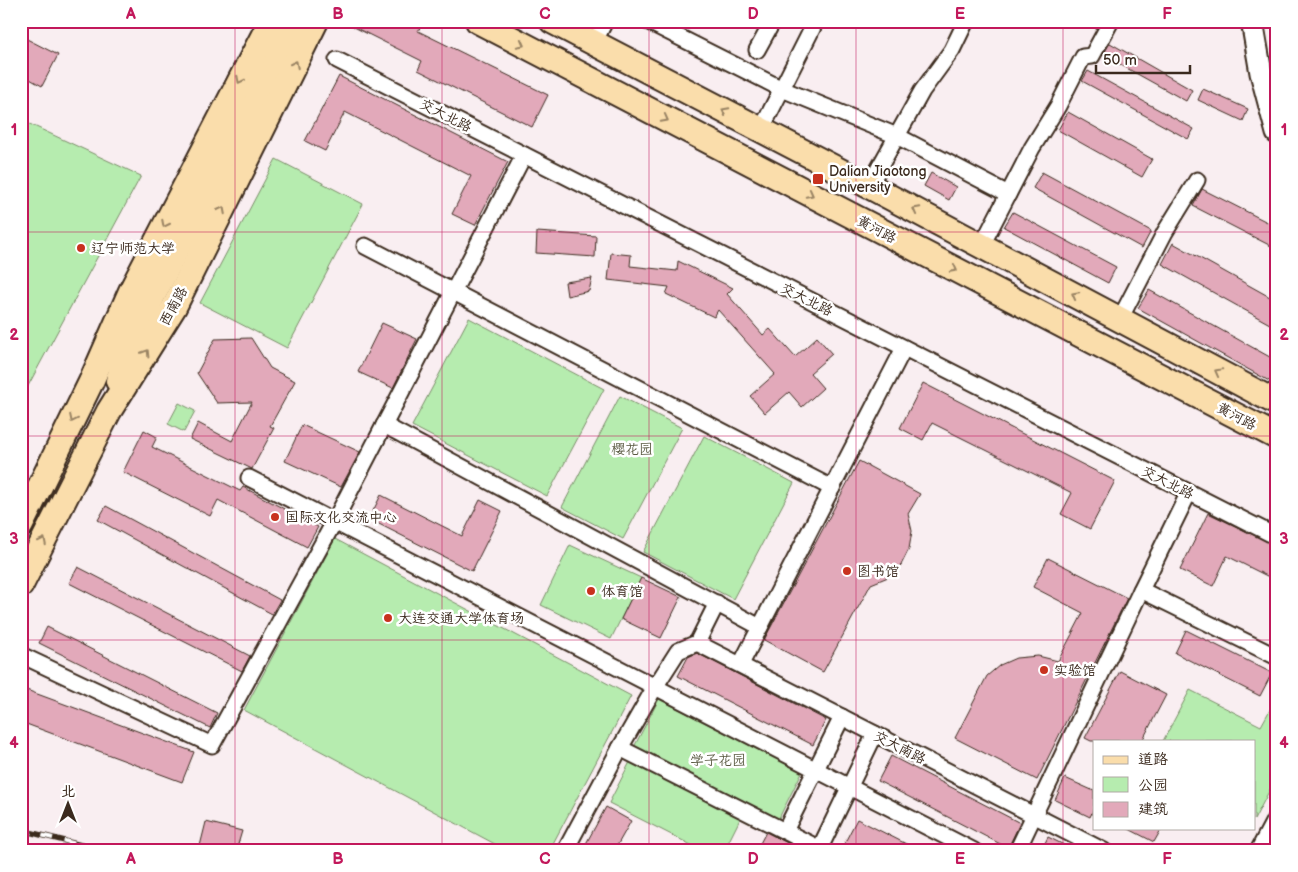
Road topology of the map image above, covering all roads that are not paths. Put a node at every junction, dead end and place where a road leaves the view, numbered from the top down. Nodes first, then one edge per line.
1 (271, 21) edge
2 (293, 21) edge
3 (316, 21) edge
4 (478, 21) edge
5 (552, 21) edge
6 (605, 21) edge
7 (647, 21) edge
8 (773, 21) edge
9 (816, 21) edge
10 (966, 21) edge
11 (1111, 21) edge
12 (1252, 21) edge
13 (594, 42) junction
14 (757, 50) dead end
15 (337, 60) dead end
16 (782, 88) junction
17 (762, 130) junction
18 (1277, 133) edge
19 (897, 136) junction
20 (524, 155) junction
21 (1197, 180) dead end
22 (869, 186) junction
23 (1008, 194) junction
24 (982, 245) junction
25 (365, 246) dead end
26 (453, 291) junction
27 (1120, 319) junction
28 (131, 339) junction
29 (904, 348) junction
30 (1249, 388) junction
31 (1277, 391) edge
32 (85, 395) junction
33 (1277, 403) edge
34 (109, 411) junction
35 (384, 424) junction
36 (1277, 437) edge
37 (249, 478) dead end
38 (832, 488) junction
39 (1189, 492) junction
40 (334, 522) junction
41 (21, 524) edge
42 (1277, 537) edge
43 (21, 585) edge
44 (1141, 590) junction
45 (717, 603) junction
46 (760, 627) junction
47 (697, 643) junction
48 (21, 655) edge
49 (1277, 657) edge
50 (741, 664) junction
51 (655, 687) junction
52 (842, 717) junction
53 (875, 734) junction
54 (620, 748) junction
55 (817, 770) junction
56 (850, 787) junction
57 (1277, 815) edge
58 (1032, 816) junction
59 (785, 831) junction
60 (822, 850) edge
61 (565, 851) edge
62 (974, 851) edge
63 (1017, 851) edge
64 (1104, 851) edge
65 (1258, 851) edge

1 -> 32 main road
2 - 28 main road, 西南路
34 -> 3 main road, 西南路
4 -> 36 main road, 黄河路
5 - 13 main road
6 - 13 street
7 - 16 street
8 - 14 street
9 - 16 street
10 - 19 street
11 - 23 street
12 - 18 street
17 -> 13 main road
15 - 20 street, 交大北路
16 - 17 street
16 - 19 street
17 - 22 main road
19 - 22 street
19 - 23 street
20 - 26 street
20 - 29 street, 交大北路
21 - 27 street
24 -> 22 main road
23 - 24 street
27 -> 24 main road
25 - 26 street
26 - 35 street
26 - 38 street
30 -> 27 main road
28 - 32 main road
28 - 34 main road
29 - 38 street
29 - 39 street, 交大北路
30 - 31 main road
30 - 33 main road
32 -> 41 main road
43 -> 34 main road, 西南路
35 - 40 street
35 - 45 street
37 - 40 street
38 - 46 street
39 - 42 street, 交大北路
39 - 44 street
40 - 48 street
40 - 51 street
44 - 49 street
44 - 58 street
45 - 46 street
45 - 47 street
46 - 50 street
47 - 50 street, 交大南路
47 - 51 street
50 - 52 street, 交大南路
51 - 54 street
51 - 55 street
52 - 53 street, 交大南路
52 - 55 street
53 - 56 street
53 - 58 street, 交大南路
54 - 59 street
54 - 61 street
55 - 56 street
55 - 59 street
56 - 60 street
56 - 62 street
57 - 65 street
58 - 63 street
58 - 64 street, 交大南路
59 - 60 street

